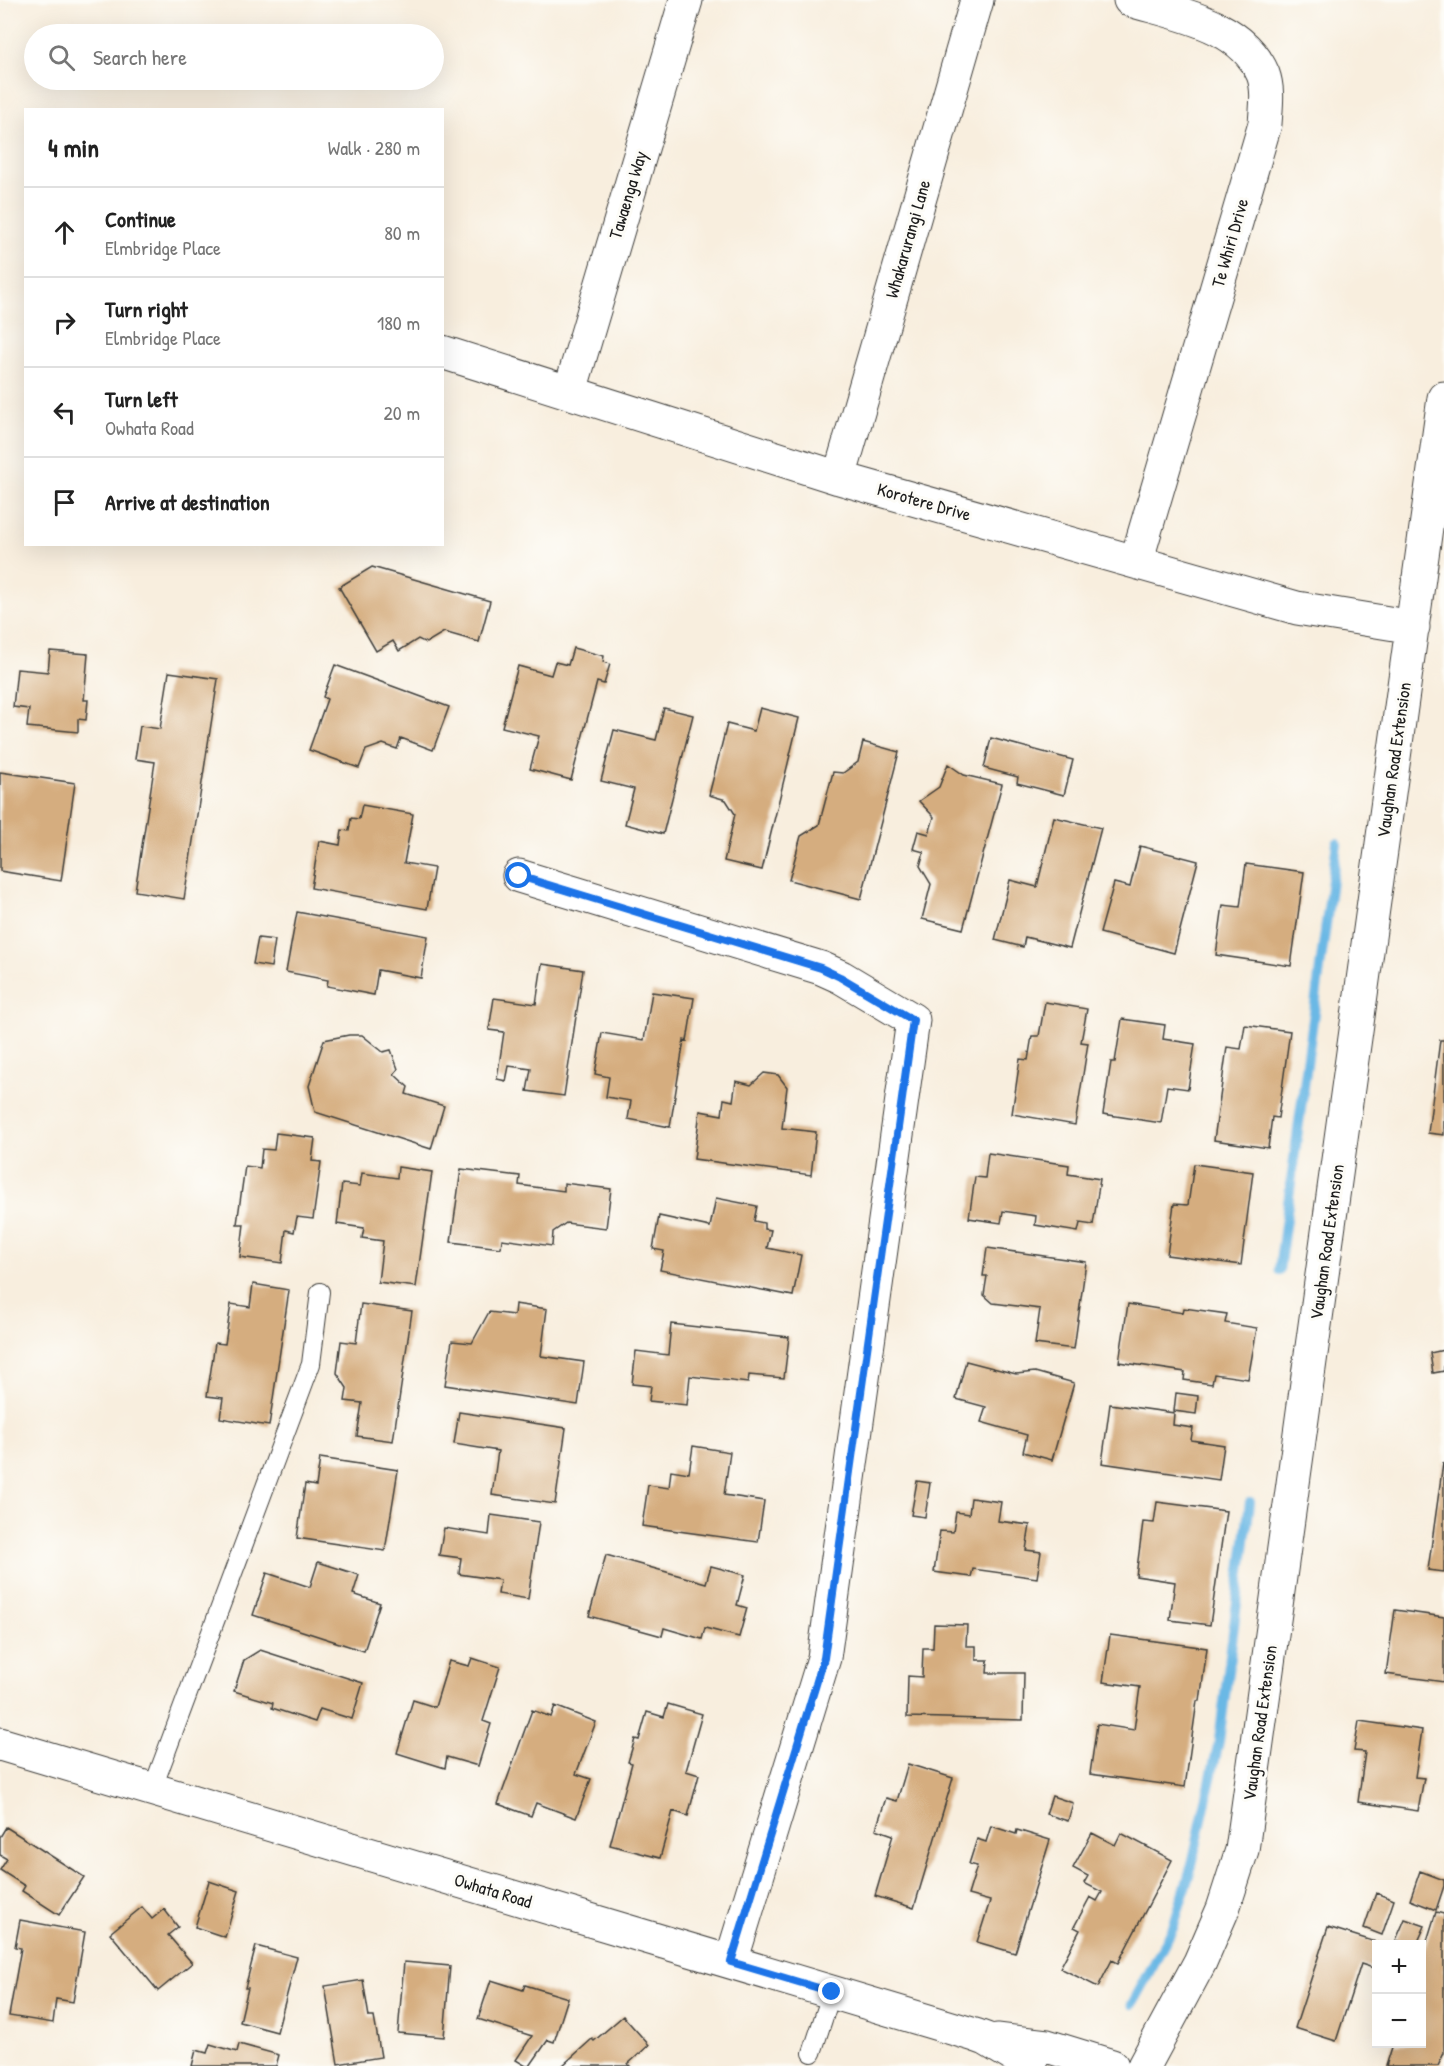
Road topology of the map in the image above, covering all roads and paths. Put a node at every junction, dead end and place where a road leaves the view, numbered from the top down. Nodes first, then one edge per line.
1 (686, 0) edge
2 (977, 0) edge
3 (1130, 0) edge
4 (444, 353) edge
5 (570, 391) junction
6 (1444, 398) edge
7 (839, 478) junction
8 (1136, 562) junction
9 (1413, 627) junction
10 (519, 876) dead end
11 (320, 1292) dead end
12 (0, 1744) edge
13 (152, 1790) junction
14 (731, 1962) junction
15 (832, 1992) junction
16 (986, 2039) junction
17 (812, 2054) dead end
18 (1031, 2066) edge
19 (1112, 2066) edge
20 (1144, 2066) edge

1 - 5 street, Tawaenga Way
2 - 7 street, Whakarurangi Lane
3 - 8 street, Te Whiri Drive
4 - 5 street, Korotere Drive
5 - 7 street, Korotere Drive
6 - 9 street, Vaughan Road Extension
7 - 8 street, Korotere Drive
8 - 9 street, Korotere Drive
9 - 20 street, Vaughan Road Extension
10 - 14 street
11 - 13 lane
12 - 13 street, Owhata Road
13 - 14 street, Owhata Road
14 - 15 street, Owhata Road
15 - 16 street, Owhata Road
15 - 17 lane
16 - 18 street, Owhata Road
16 - 19 street, Owhata Road

